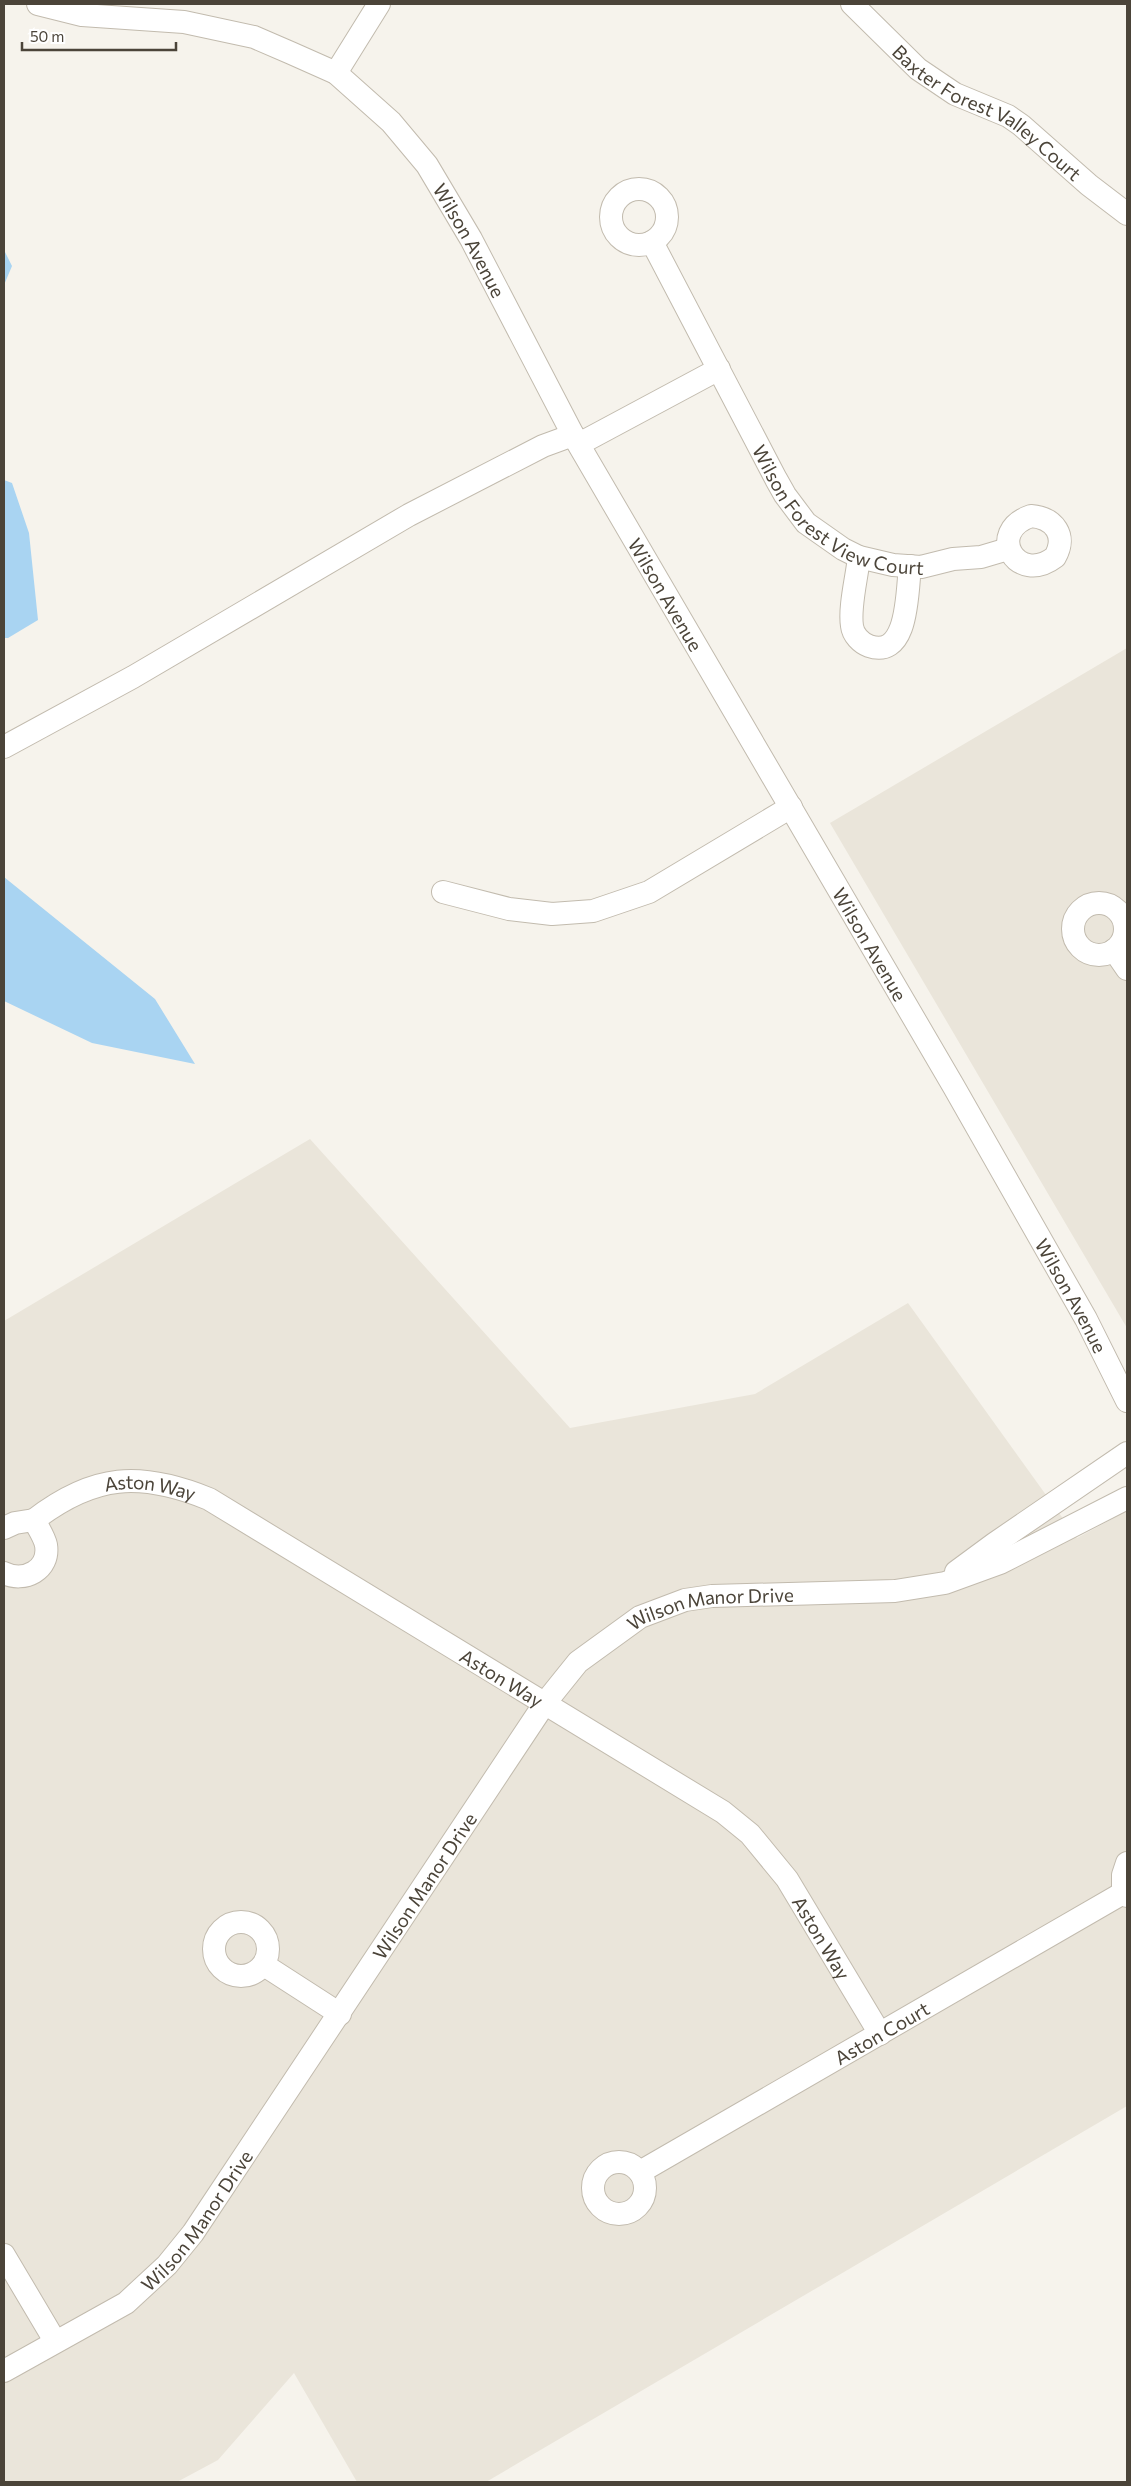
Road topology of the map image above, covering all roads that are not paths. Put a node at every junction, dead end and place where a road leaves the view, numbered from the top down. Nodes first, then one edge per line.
1 (38, 4) edge
2 (379, 4) edge
3 (852, 4) edge
4 (336, 73) junction
5 (1127, 214) edge
6 (652, 242) dead end
7 (719, 369) junction
8 (576, 440) junction
9 (1008, 549) dead end
10 (859, 557) junction
11 (910, 566) junction
12 (4, 747) edge
13 (791, 807) junction
14 (443, 892) dead end
15 (1114, 950) dead end
16 (1127, 970) edge
17 (1127, 1401) edge
18 (1127, 1452) edge
19 (1127, 1498) edge
20 (34, 1520) junction
21 (4, 1528) edge
22 (4, 1573) edge
23 (942, 1584) junction
24 (545, 1702) junction
25 (1127, 1863) edge
26 (1125, 1895) edge
27 (264, 1966) dead end
28 (340, 2014) junction
29 (880, 2034) junction
30 (640, 2172) dead end
31 (4, 2256) edge
32 (55, 2341) junction
33 (4, 2371) edge

1 - 4 street, Wilson Avenue
2 - 4 street
3 - 5 street, Baxter Forest Valley Court
4 - 8 street, Wilson Avenue
6 - 7 street, Wilson Forest View Court
7 - 8 street
7 - 10 street, Wilson Forest View Court
8 - 12 street
8 - 13 street, Wilson Avenue
9 - 11 street, Wilson Forest View Court
10 - 11 street, Wilson Forest View Court
10 - 11 street
13 - 14 street
13 - 17 street, Wilson Avenue
15 - 16 street
18 - 23 street, Wilson Manor Drive
19 - 23 street, Wilson Manor Drive
20 - 21 street, Aston Way
20 - 22 street
20 - 24 street, Aston Way
23 - 24 street, Wilson Manor Drive
24 - 28 street, Wilson Manor Drive
24 - 29 street, Aston Way
25 - 26 street, Aston Court
26 - 29 street, Aston Court
27 - 28 street
28 - 32 street, Wilson Manor Drive
29 - 30 street, Aston Court
31 - 32 street
32 - 33 street, Wilson Manor Drive

